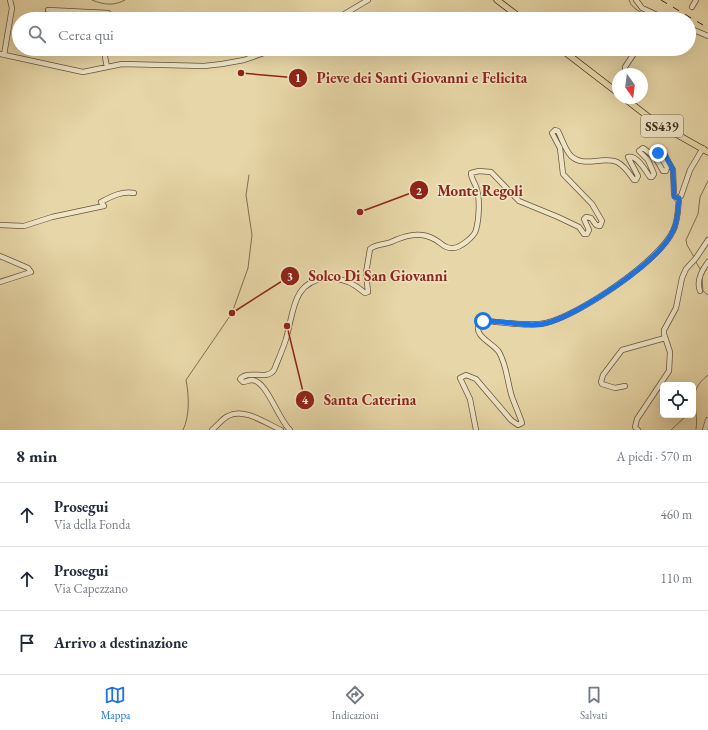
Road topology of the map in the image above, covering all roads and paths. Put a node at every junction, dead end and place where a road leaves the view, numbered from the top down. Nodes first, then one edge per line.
1 (10, 0) edge
2 (358, 0) edge
3 (368, 0) edge
4 (497, 0) edge
5 (636, 0) edge
6 (696, 0) edge
7 (361, 4) junction
8 (692, 7) dead end
9 (48, 10) dead end
10 (88, 12) edge
11 (348, 12) edge
12 (513, 12) edge
13 (651, 12) edge
14 (696, 31) edge
15 (708, 36) edge
16 (2, 54) edge
17 (105, 56) edge
18 (255, 56) edge
19 (570, 56) edge
20 (632, 56) edge
21 (107, 67) junction
22 (625, 68) edge
23 (612, 88) edge
24 (632, 104) edge
25 (706, 150) edge
26 (134, 193) dead end
27 (679, 198) junction
28 (0, 225) edge
29 (708, 240) edge
30 (0, 256) edge
31 (708, 262) edge
32 (0, 282) edge
33 (700, 291) dead end
34 (665, 338) junction
35 (625, 386) dead end
36 (708, 420) edge
37 (212, 430) edge
38 (281, 430) edge
39 (290, 430) edge
40 (476, 430) edge
41 (638, 430) edge
42 (705, 430) edge

1 - 16 street
2 - 7 street
3 - 7 street
4 - 12 main road
5 - 13 street
6 - 8 street
7 - 11 street
9 - 10 street
14 - 15 street
16 - 21 street
17 - 21 street
18 - 21 street
19 - 23 main road
20 - 22 street
24 - 25 main road, SS439
25 - 27 street
26 - 28 street
27 - 39 street
27 - 40 street
29 - 34 street
30 - 32 street
31 - 33 street
34 - 35 street
34 - 41 street
36 - 42 street
37 - 38 street

